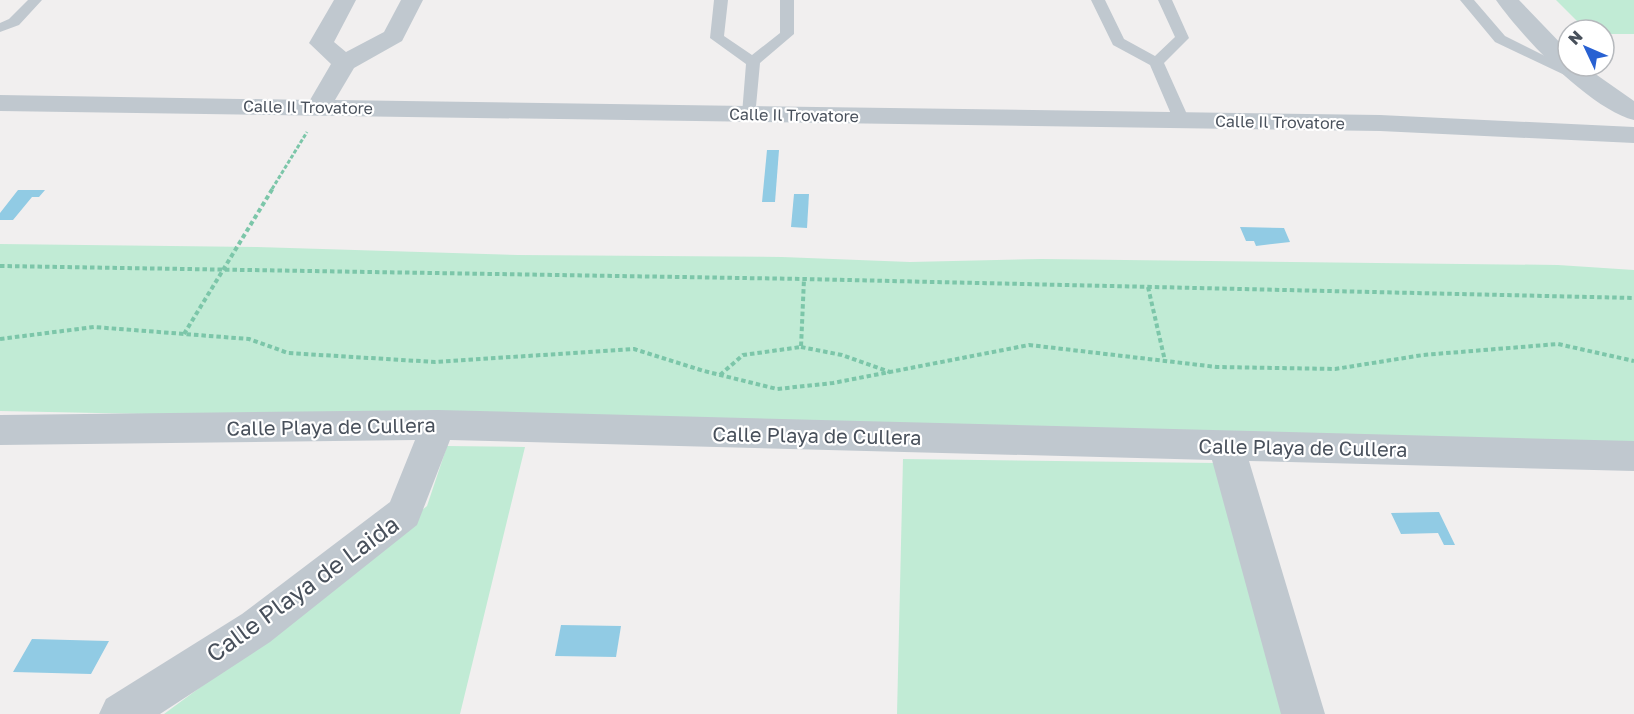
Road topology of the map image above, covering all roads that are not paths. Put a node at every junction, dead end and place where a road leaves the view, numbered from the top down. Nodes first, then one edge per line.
1 (35, 0) edge
2 (345, 0) edge
3 (412, 0) edge
4 (721, 0) edge
5 (787, 0) edge
6 (1098, 0) edge
7 (1165, 0) edge
8 (1467, 0) edge
9 (1507, 0) edge
10 (0, 28) edge
11 (1556, 53) edge
12 (753, 62) junction
13 (1156, 62) junction
14 (344, 63) junction
15 (1556, 66) edge
16 (1580, 78) edge
17 (1607, 98) junction
18 (0, 103) edge
19 (1634, 112) edge
20 (750, 114) junction
21 (315, 116) junction
22 (1182, 121) junction
23 (1588, 131) junction
24 (1634, 135) edge
25 (438, 425) junction
26 (0, 430) edge
27 (1226, 445) junction
28 (1634, 456) edge
29 (121, 714) edge
30 (1303, 714) edge

1 - 10 lane
2 - 14 street
3 - 14 street
4 - 12 lane
5 - 12 lane
6 - 13 lane
7 - 13 lane
8 - 15 lane
9 - 11 street
12 - 20 lane
13 - 22 lane
14 - 21 street
16 - 17 street
17 - 19 street
17 - 23 street
18 - 21 street, Calle Il Trovatore
20 - 21 street, Calle Il Trovatore
20 - 22 street, Calle Il Trovatore
22 - 23 street, Calle Il Trovatore
23 - 24 street, Calle Il Trovatore
25 - 26 street, Calle Playa de Cullera
25 - 27 street, Calle Playa de Cullera
25 - 29 street, Calle Playa de Laida
27 - 28 street, Calle Playa de Cullera
27 - 30 street

